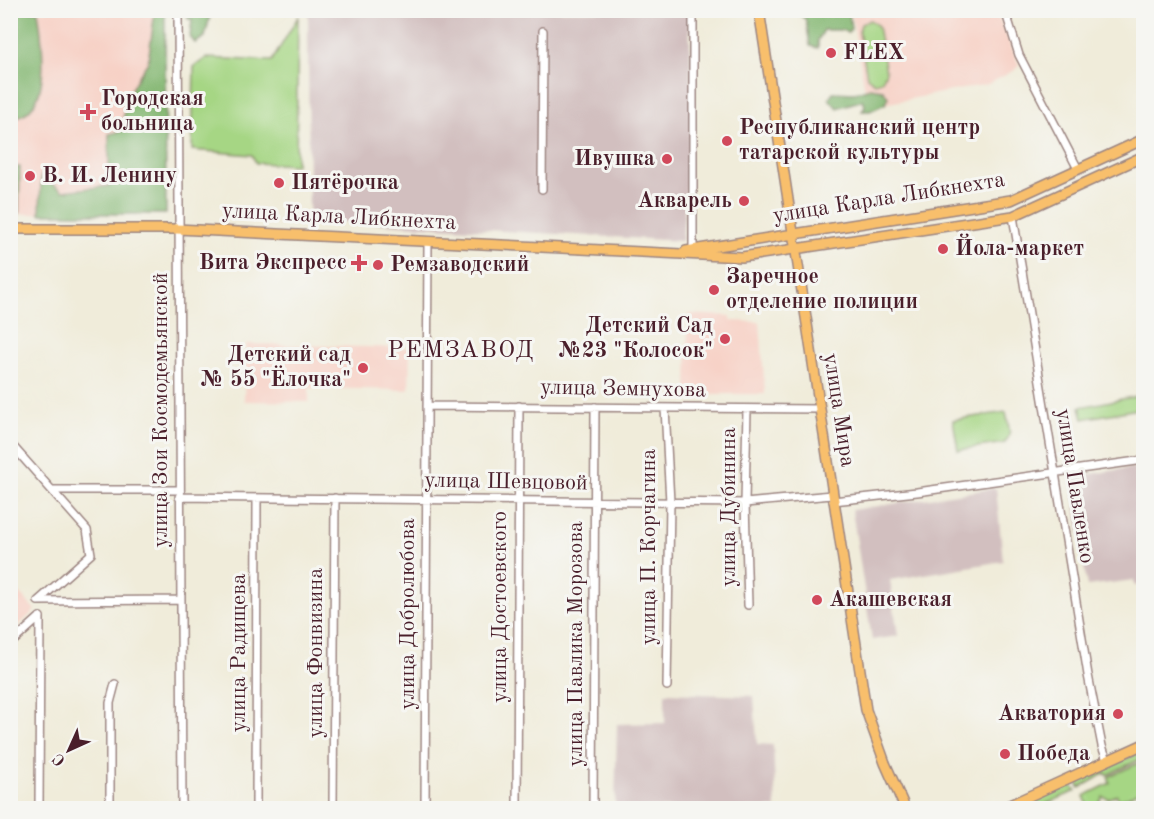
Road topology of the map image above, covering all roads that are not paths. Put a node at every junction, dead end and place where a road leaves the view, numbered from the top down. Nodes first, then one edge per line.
1 (178, 10) edge
2 (693, 10) edge
3 (759, 10) edge
4 (1005, 10) edge
5 (543, 31) dead end
6 (1143, 139) edge
7 (1143, 156) edge
8 (1078, 169) junction
9 (1085, 184) junction
10 (542, 189) dead end
11 (1013, 216) junction
12 (10, 229) edge
13 (177, 229) junction
14 (792, 234) junction
15 (428, 241) junction
16 (795, 249) junction
17 (693, 250) junction
18 (665, 255) junction
19 (427, 406) junction
20 (519, 406) junction
21 (595, 407) junction
22 (665, 408) junction
23 (747, 408) junction
24 (819, 409) junction
25 (10, 443) edge
26 (1143, 460) edge
27 (1055, 474) junction
28 (52, 490) junction
29 (179, 493) junction
30 (257, 498) junction
31 (335, 498) junction
32 (832, 498) junction
33 (427, 499) junction
34 (518, 500) junction
35 (594, 501) junction
36 (670, 502) junction
37 (745, 503) junction
38 (180, 600) junction
39 (748, 605) dead end
40 (10, 644) edge
41 (115, 684) dead end
42 (667, 686) dead end
43 (1143, 744) edge
44 (1107, 760) junction
45 (39, 808) edge
46 (110, 808) edge
47 (182, 808) edge
48 (256, 808) edge
49 (333, 808) edge
50 (425, 808) edge
51 (517, 808) edge
52 (593, 808) edge
53 (905, 808) edge
54 (1003, 808) edge

1 - 13 street, улица Зои Космодемьянской
2 - 17 street
3 - 14 main road, улица Мира
4 - 8 street
5 - 10 street
6 - 8 main road, улица Карла Либкнехта
7 - 9 main road, улица Карла Либкнехта
8 - 9 main road
8 - 14 main road, улица Карла Либкнехта
9 - 11 main road, улица Карла Либкнехта
11 - 16 main road, улица Карла Либкнехта
11 - 27 street, улица Павленко
12 - 13 main road, улица Карла Либкнехта
13 - 15 main road, улица Карла Либкнехта
13 - 29 street, улица Зои Космодемьянской
14 - 16 main road, улица Мира
14 - 17 main road, улица Карла Либкнехта
15 - 18 main road, улица Карла Либкнехта
15 - 19 street, улица Добролюбова
16 - 18 main road, улица Карла Либкнехта
16 - 24 main road, улица Мира
17 - 18 main road, улица Карла Либкнехта
19 - 20 street, улица Земнухова
19 - 33 street, улица Добролюбова
20 - 21 street, улица Земнухова
20 - 34 street, улица Достоевского
21 - 22 street, улица Земнухова
21 - 35 street, улица Павлика Морозова
22 - 23 street, улица Земнухова
22 - 36 street, улица П. Корчагина
23 - 24 street, улица Земнухова
23 - 37 street, улица Дубинина
24 - 32 main road, улица Мира
25 - 28 street
26 - 27 street, улица Шевцовой
27 - 32 street, улица Шевцовой
27 - 44 street, улица Павленко
28 - 29 street, улица Шевцовой
28 - 38 street
29 - 30 street, улица Шевцовой
29 - 38 street, улица Зои Космодемьянской
30 - 31 street, улица Шевцовой
30 - 48 street, улица Радищева
31 - 33 street, улица Шевцовой
31 - 49 street, улица Фонвизина
32 - 37 street, улица Шевцовой
32 - 53 main road, улица Мира
33 - 34 street, улица Шевцовой
33 - 50 street, улица Добролюбова
34 - 35 street, улица Шевцовой
34 - 51 street, улица Достоевского
35 - 36 street, улица Шевцовой
35 - 52 street, улица Павлика Морозова
36 - 37 street, улица Шевцовой
36 - 42 street, улица П. Корчагина
37 - 39 street, улица Дубинина
38 - 47 street, улица Зои Космодемьянской
40 - 45 street
41 - 46 street
43 - 44 main road
44 - 54 main road

